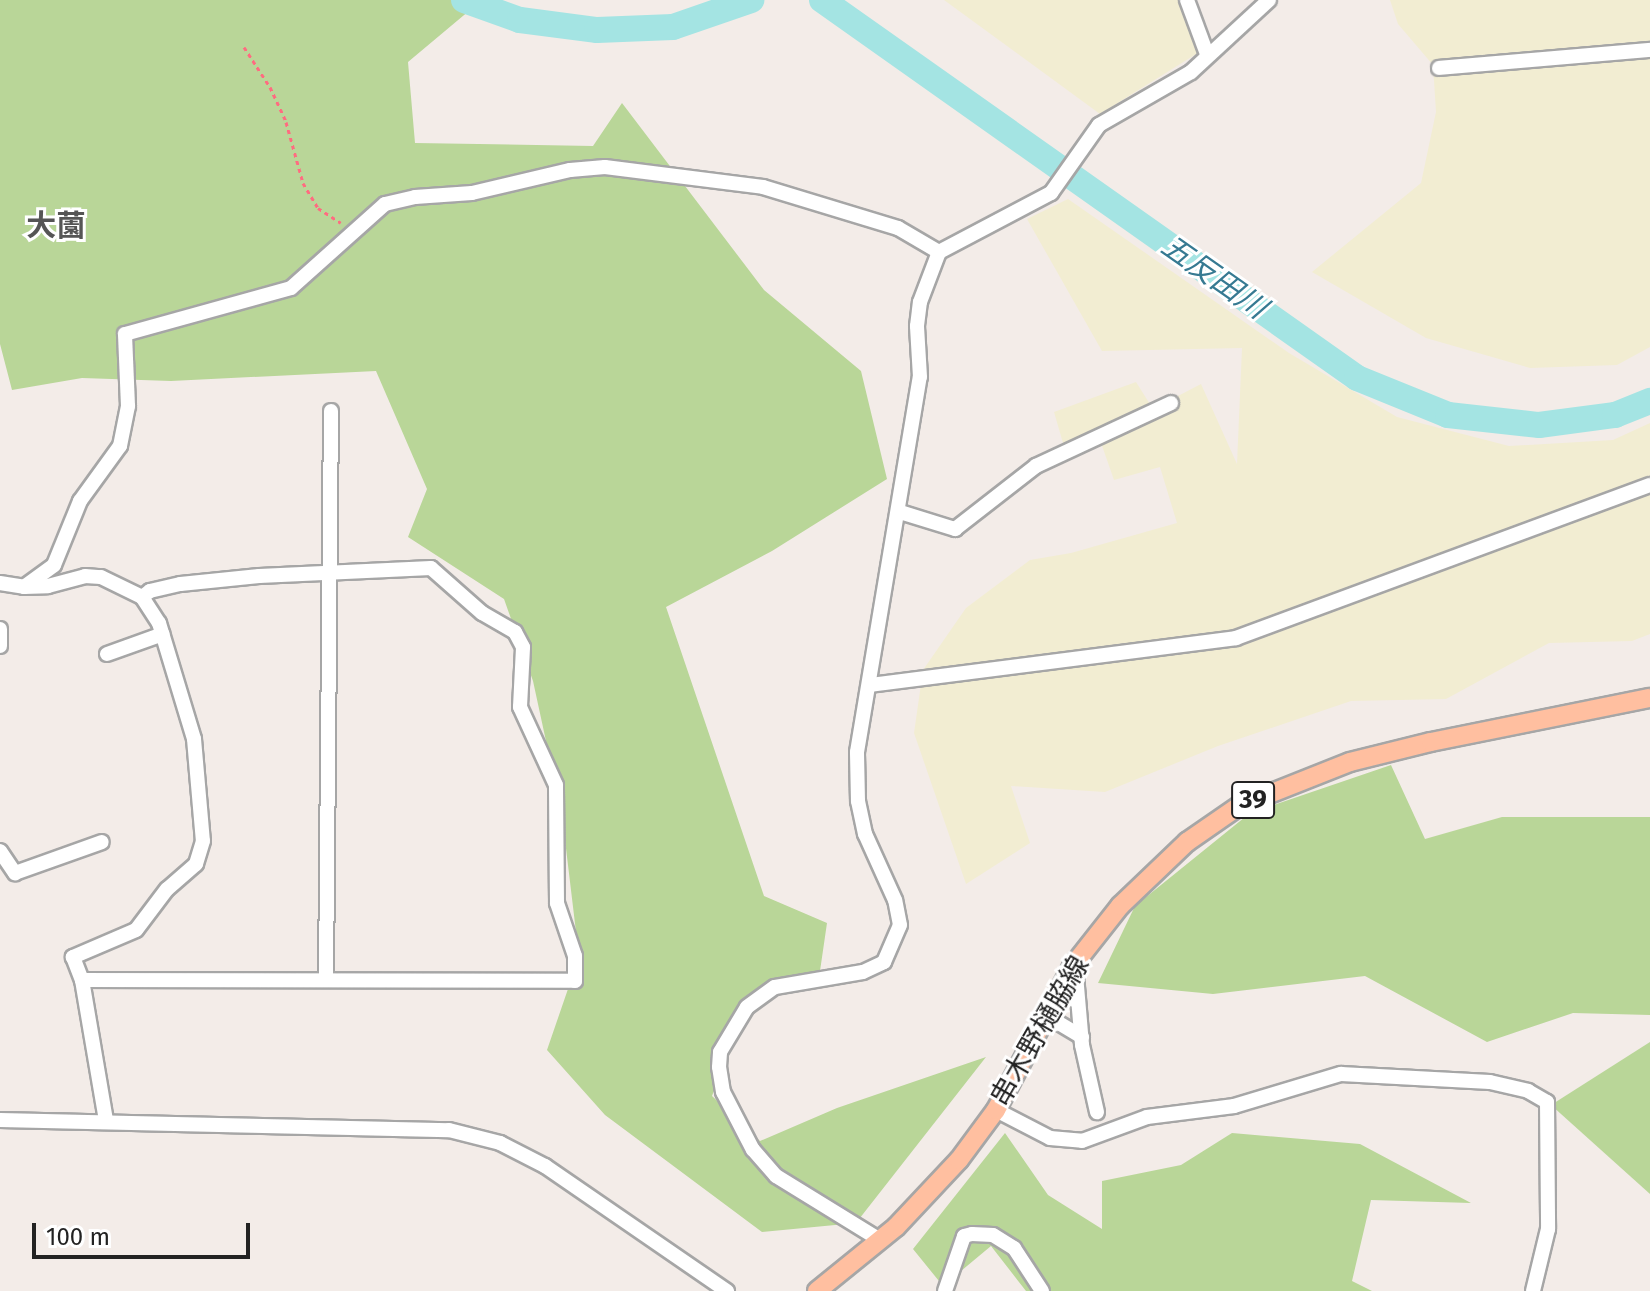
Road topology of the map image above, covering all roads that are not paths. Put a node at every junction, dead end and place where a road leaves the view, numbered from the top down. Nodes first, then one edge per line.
1 (1187, 0) edge
2 (1269, 0) edge
3 (1650, 50) edge
4 (1207, 54) junction
5 (1439, 68) dead end
6 (939, 252) junction
7 (1171, 403) dead end
8 (331, 411) dead end
9 (1650, 485) edge
10 (900, 512) junction
11 (330, 572) junction
12 (0, 583) edge
13 (24, 587) junction
14 (142, 597) junction
15 (0, 629) edge
16 (163, 634) junction
17 (0, 646) edge
18 (107, 654) dead end
19 (870, 685) junction
20 (1650, 698) edge
21 (102, 842) dead end
22 (0, 851) edge
23 (1075, 963) junction
24 (82, 980) junction
25 (326, 980) junction
26 (1047, 1016) junction
27 (1082, 1037) junction
28 (996, 1110) junction
29 (1097, 1112) dead end
30 (0, 1120) edge
31 (106, 1121) junction
32 (880, 1240) junction
33 (727, 1291) edge
34 (817, 1291) edge
35 (945, 1291) edge
36 (1042, 1291) edge
37 (1533, 1291) edge

1 - 4 street
2 - 4 street
3 - 5 street
4 - 6 street
6 - 10 street
6 - 13 street
7 - 10 street
8 - 11 street
9 - 19 street
10 - 19 street
11 - 14 street
11 - 25 street
11 - 25 street
12 - 13 street
13 - 14 street
14 - 16 street
15 - 17 street
16 - 18 street
16 - 24 street
19 - 32 street
20 - 23 main road, 串木野樋脇線 / 39
21 - 22 street
23 - 26 main road, 串木野樋脇線 / 39
23 - 27 street
24 - 25 street
24 - 31 street
26 - 27 street
26 - 28 main road, 串木野樋脇線 / 39
27 - 29 street
28 - 32 main road, 串木野樋脇線 / 39
28 - 37 street
30 - 31 street
31 - 33 street
32 - 34 main road, 串木野樋脇線 / 39
35 - 36 street

